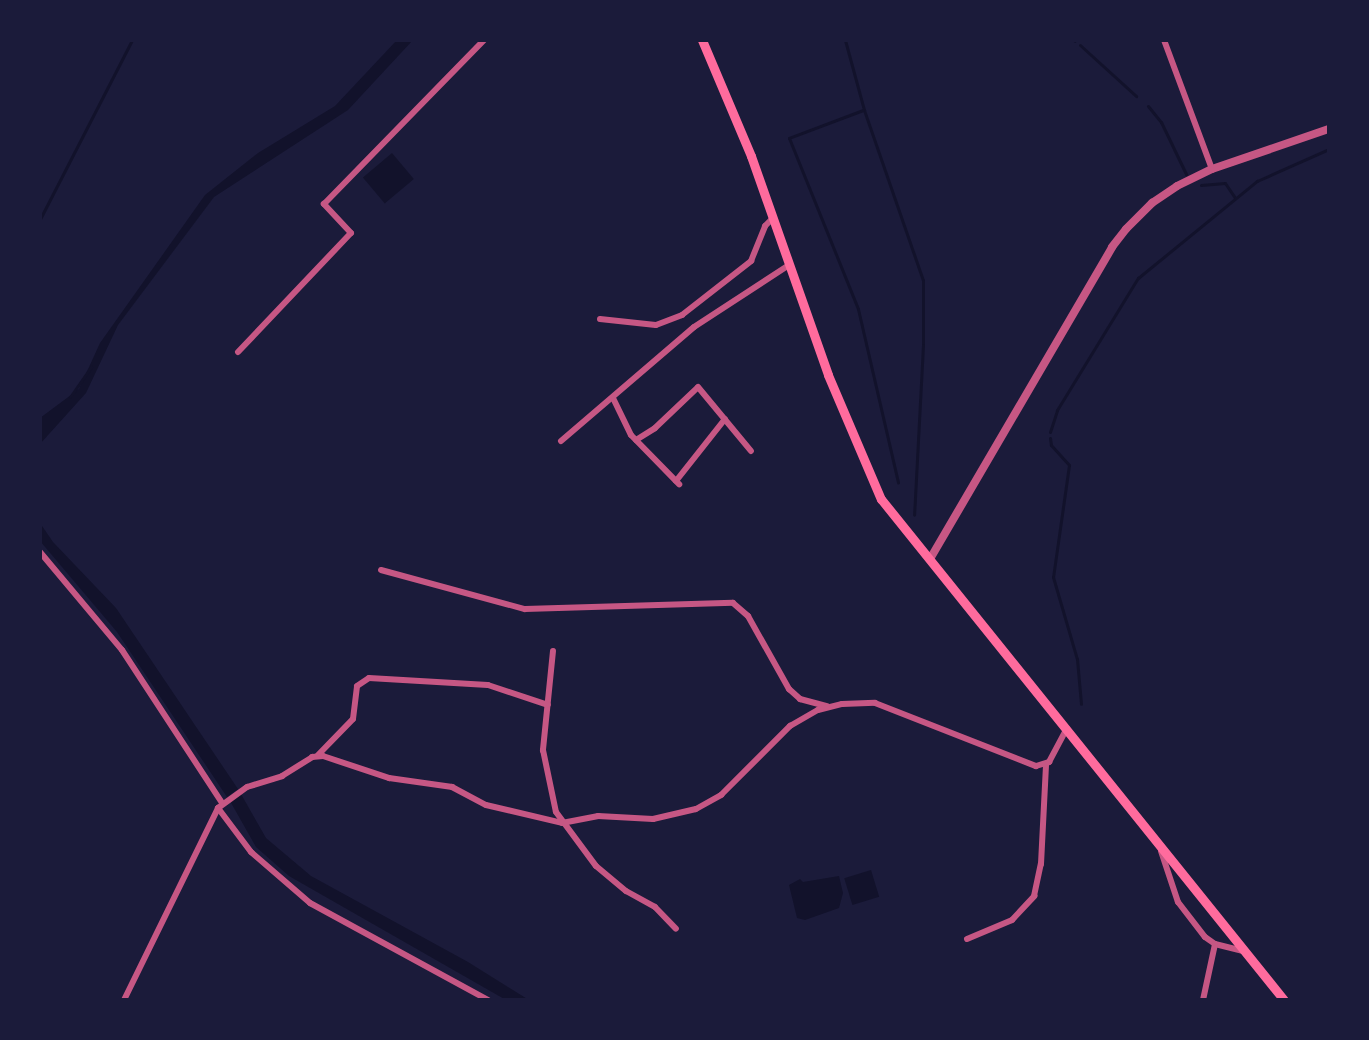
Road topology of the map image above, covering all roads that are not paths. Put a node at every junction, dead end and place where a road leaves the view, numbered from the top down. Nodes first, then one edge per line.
1 (484, 40) edge
2 (702, 40) edge
3 (1164, 40) edge
4 (1329, 129) edge
5 (1212, 169) junction
6 (772, 219) junction
7 (789, 265) junction
8 (600, 319) dead end
9 (238, 352) dead end
10 (613, 398) junction
11 (725, 419) junction
12 (636, 440) junction
13 (561, 441) dead end
14 (751, 451) dead end
15 (40, 552) edge
16 (930, 559) junction
17 (381, 570) dead end
18 (553, 651) dead end
19 (548, 705) junction
20 (830, 707) junction
21 (1067, 728) junction
22 (318, 755) junction
23 (1046, 765) junction
24 (223, 804) junction
25 (562, 823) junction
26 (1158, 840) junction
27 (676, 929) dead end
28 (967, 939) dead end
29 (1215, 944) junction
30 (1248, 952) junction
31 (124, 1000) edge
32 (488, 1000) edge
33 (1203, 1000) edge
34 (1284, 1000) edge

1 - 9 street
2 - 6 main road
3 - 5 street
4 - 5 street
5 - 16 street
6 - 7 main road
6 - 8 street
7 - 10 street
7 - 16 main road
10 - 12 street
10 - 13 street
11 - 12 street
11 - 12 street
11 - 14 street
15 - 24 street
16 - 21 main road
17 - 20 street
18 - 19 street
19 - 22 street
19 - 25 street
20 - 23 street
20 - 25 street
21 - 23 street
21 - 26 main road
22 - 24 street
22 - 25 street
23 - 28 street
24 - 31 street
24 - 32 street
25 - 27 street
26 - 29 street
26 - 30 main road
29 - 30 street
29 - 33 street
30 - 34 main road

